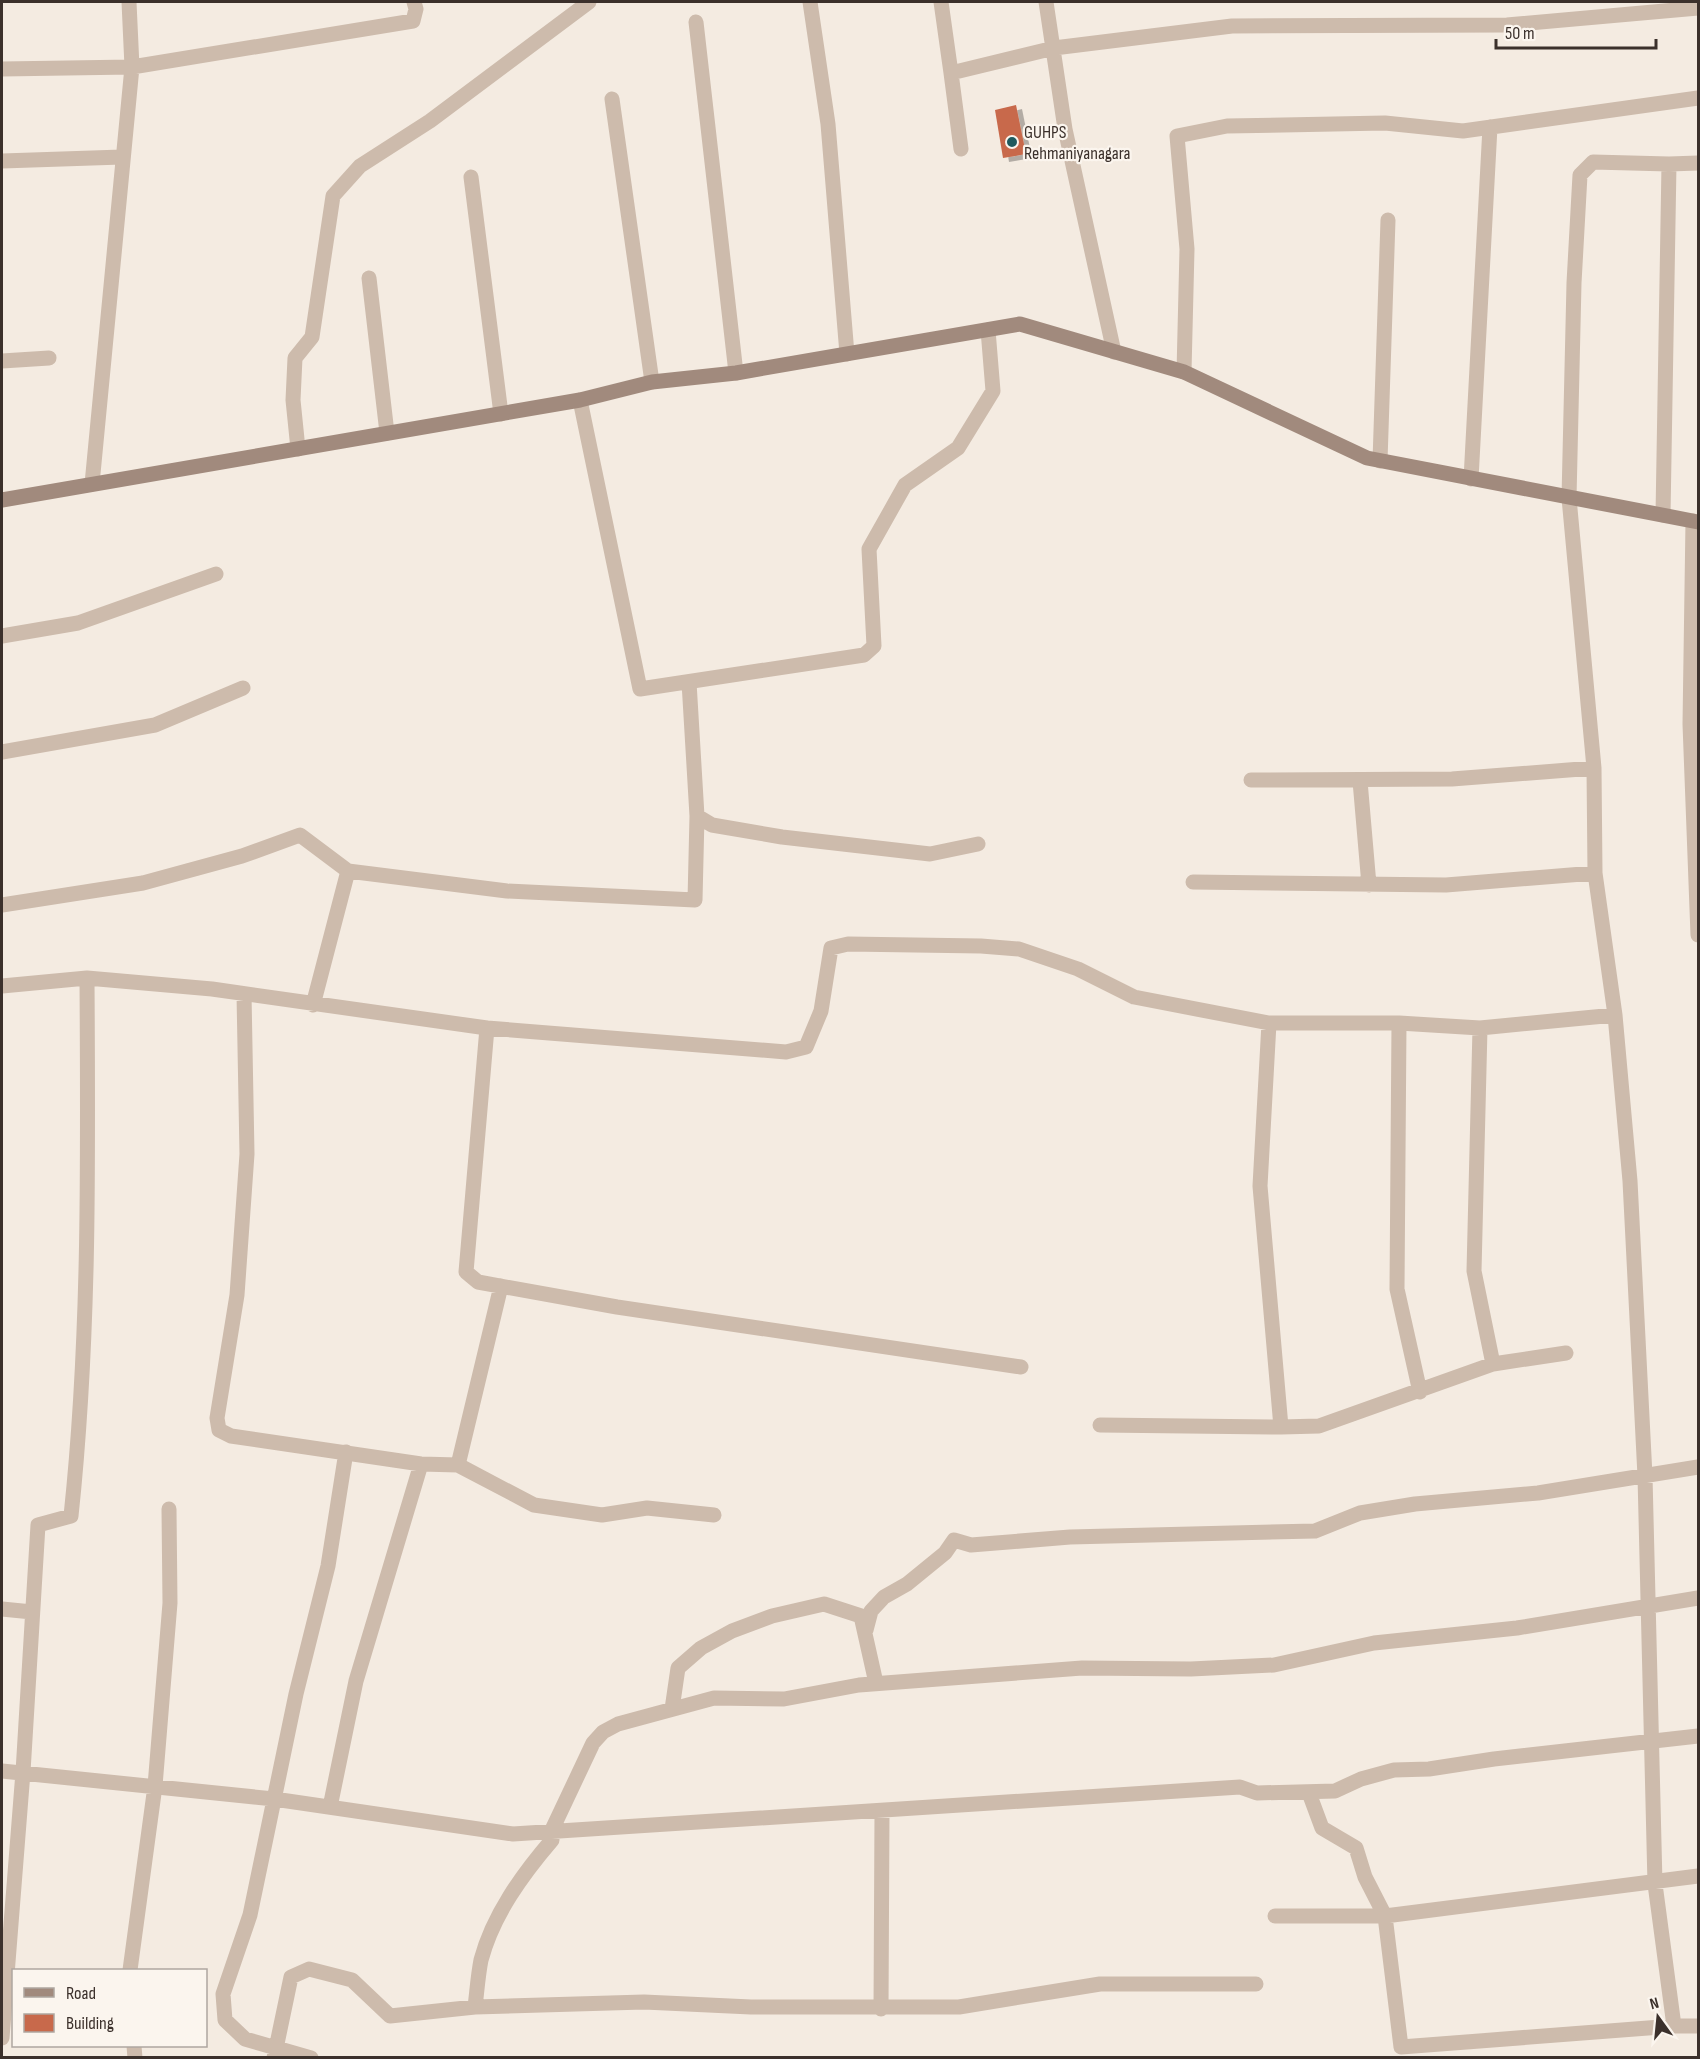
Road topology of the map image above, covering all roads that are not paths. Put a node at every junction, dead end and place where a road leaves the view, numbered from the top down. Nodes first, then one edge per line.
1 (129, 2) edge
2 (414, 2) edge
3 (589, 2) edge
4 (810, 2) edge
5 (940, 2) edge
6 (1046, 2) edge
7 (1698, 8) edge
8 (696, 22) dead end
9 (1054, 48) junction
10 (132, 67) junction
11 (2, 69) edge
12 (951, 73) junction
13 (1698, 98) edge
14 (612, 99) dead end
15 (1490, 127) junction
16 (961, 149) dead end
17 (122, 157) junction
18 (2, 161) edge
19 (1698, 163) edge
20 (1669, 164) junction
21 (471, 177) dead end
22 (1388, 220) dead end
23 (369, 278) dead end
24 (988, 330) junction
25 (1114, 352) junction
26 (847, 354) junction
27 (49, 358) dead end
28 (2, 361) edge
29 (1184, 372) junction
30 (736, 373) junction
31 (652, 382) junction
32 (580, 400) junction
33 (501, 414) junction
34 (387, 433) junction
35 (298, 449) junction
36 (1380, 461) junction
37 (1471, 479) junction
38 (92, 484) junction
39 (1569, 498) junction
40 (2, 500) edge
41 (1663, 515) junction
42 (1696, 521) edge
43 (216, 573) dead end
44 (2, 636) edge
45 (689, 682) junction
46 (243, 688) dead end
47 (2, 752) edge
48 (1594, 768) junction
49 (1251, 780) dead end
50 (1360, 781) junction
51 (697, 816) junction
52 (978, 844) dead end
53 (348, 870) junction
54 (1595, 873) junction
55 (1193, 882) dead end
56 (1368, 885) junction
57 (2, 905) edge
58 (1698, 935) edge
59 (87, 978) junction
60 (2, 986) edge
61 (244, 994) junction
62 (313, 1005) junction
63 (1615, 1015) junction
64 (1269, 1023) junction
65 (1399, 1023) junction
66 (487, 1028) junction
67 (1480, 1028) junction
68 (501, 1286) junction
69 (1566, 1353) dead end
70 (1494, 1364) junction
71 (1021, 1367) dead end
72 (1420, 1392) junction
73 (1100, 1425) dead end
74 (1281, 1427) junction
75 (346, 1452) junction
76 (421, 1464) junction
77 (458, 1465) junction
78 (1698, 1467) edge
79 (1645, 1476) junction
80 (169, 1509) dead end
81 (714, 1515) dead end
82 (1698, 1598) edge
83 (1647, 1606) junction
84 (2, 1609) edge
85 (32, 1612) junction
86 (866, 1630) junction
87 (876, 1683) junction
88 (672, 1709) junction
89 (1698, 1736) edge
90 (1652, 1742) junction
91 (2, 1771) edge
92 (23, 1772) junction
93 (155, 1786) junction
94 (1309, 1793) junction
95 (274, 1799) junction
96 (330, 1807) junction
97 (882, 1812) junction
98 (551, 1832) junction
99 (1698, 1876) edge
100 (1655, 1884) junction
101 (1275, 1916) dead end
102 (1385, 1916) junction
103 (130, 1969) edge
104 (1256, 1984) dead end
105 (475, 2007) junction
106 (881, 2009) junction
107 (1674, 2026) junction
108 (1698, 2026) edge
109 (2, 2038) edge
110 (276, 2052) edge
111 (311, 2058) edge

1 - 10 street
2 - 10 street
3 - 35 street
4 - 26 street
5 - 12 street
6 - 9 street
7 - 9 street
8 - 30 street
9 - 12 street
9 - 25 street
10 - 11 street
10 - 17 street
12 - 16 street
13 - 15 street
14 - 31 street
15 - 29 street
15 - 37 street
17 - 18 street
17 - 38 street
19 - 20 street
20 - 39 street
20 - 41 street
21 - 33 street
22 - 36 street
23 - 34 street
24 - 25 street
24 - 26 street
24 - 45 street
25 - 29 street
26 - 30 street
27 - 28 street
29 - 36 street
30 - 31 street
31 - 32 street
32 - 33 street
32 - 45 street
33 - 34 street
34 - 35 street
35 - 38 street
36 - 37 street
37 - 39 street
38 - 40 street
39 - 41 street
39 - 48 street
41 - 42 street
42 - 58 street
43 - 44 street
45 - 51 street
46 - 47 street
48 - 50 street
48 - 54 street
49 - 50 street
50 - 56 street
51 - 52 street
51 - 53 street
53 - 57 street
53 - 62 street
54 - 56 street
54 - 63 street
55 - 56 street
59 - 60 street
59 - 61 street
59 - 85 street
61 - 62 street
61 - 75 street
62 - 66 street
63 - 67 street
63 - 79 street
64 - 65 street
64 - 66 street
64 - 74 street
65 - 67 street
65 - 72 street
66 - 68 street
67 - 70 street
68 - 71 street
68 - 77 street
69 - 70 street
70 - 72 street
72 - 74 street
73 - 74 street
75 - 76 street
75 - 95 street
76 - 77 street
76 - 96 street
77 - 81 street
78 - 79 street
79 - 83 street
79 - 86 street
80 - 93 street
82 - 83 street
83 - 87 street
83 - 90 street
84 - 85 street
85 - 92 street
86 - 87 street
86 - 88 street
87 - 88 street
88 - 98 street
89 - 90 street
90 - 94 street
90 - 100 street
91 - 92 street
92 - 93 street
92 - 109 street
93 - 95 street
93 - 103 street
94 - 97 street
94 - 102 street
95 - 96 street
95 - 110 street
96 - 98 street
97 - 98 street
97 - 106 street
98 - 105 street
99 - 100 street
100 - 102 street
100 - 107 street
101 - 102 street
102 - 107 street
104 - 106 street
105 - 106 street
105 - 110 street
107 - 108 street
110 - 111 street

